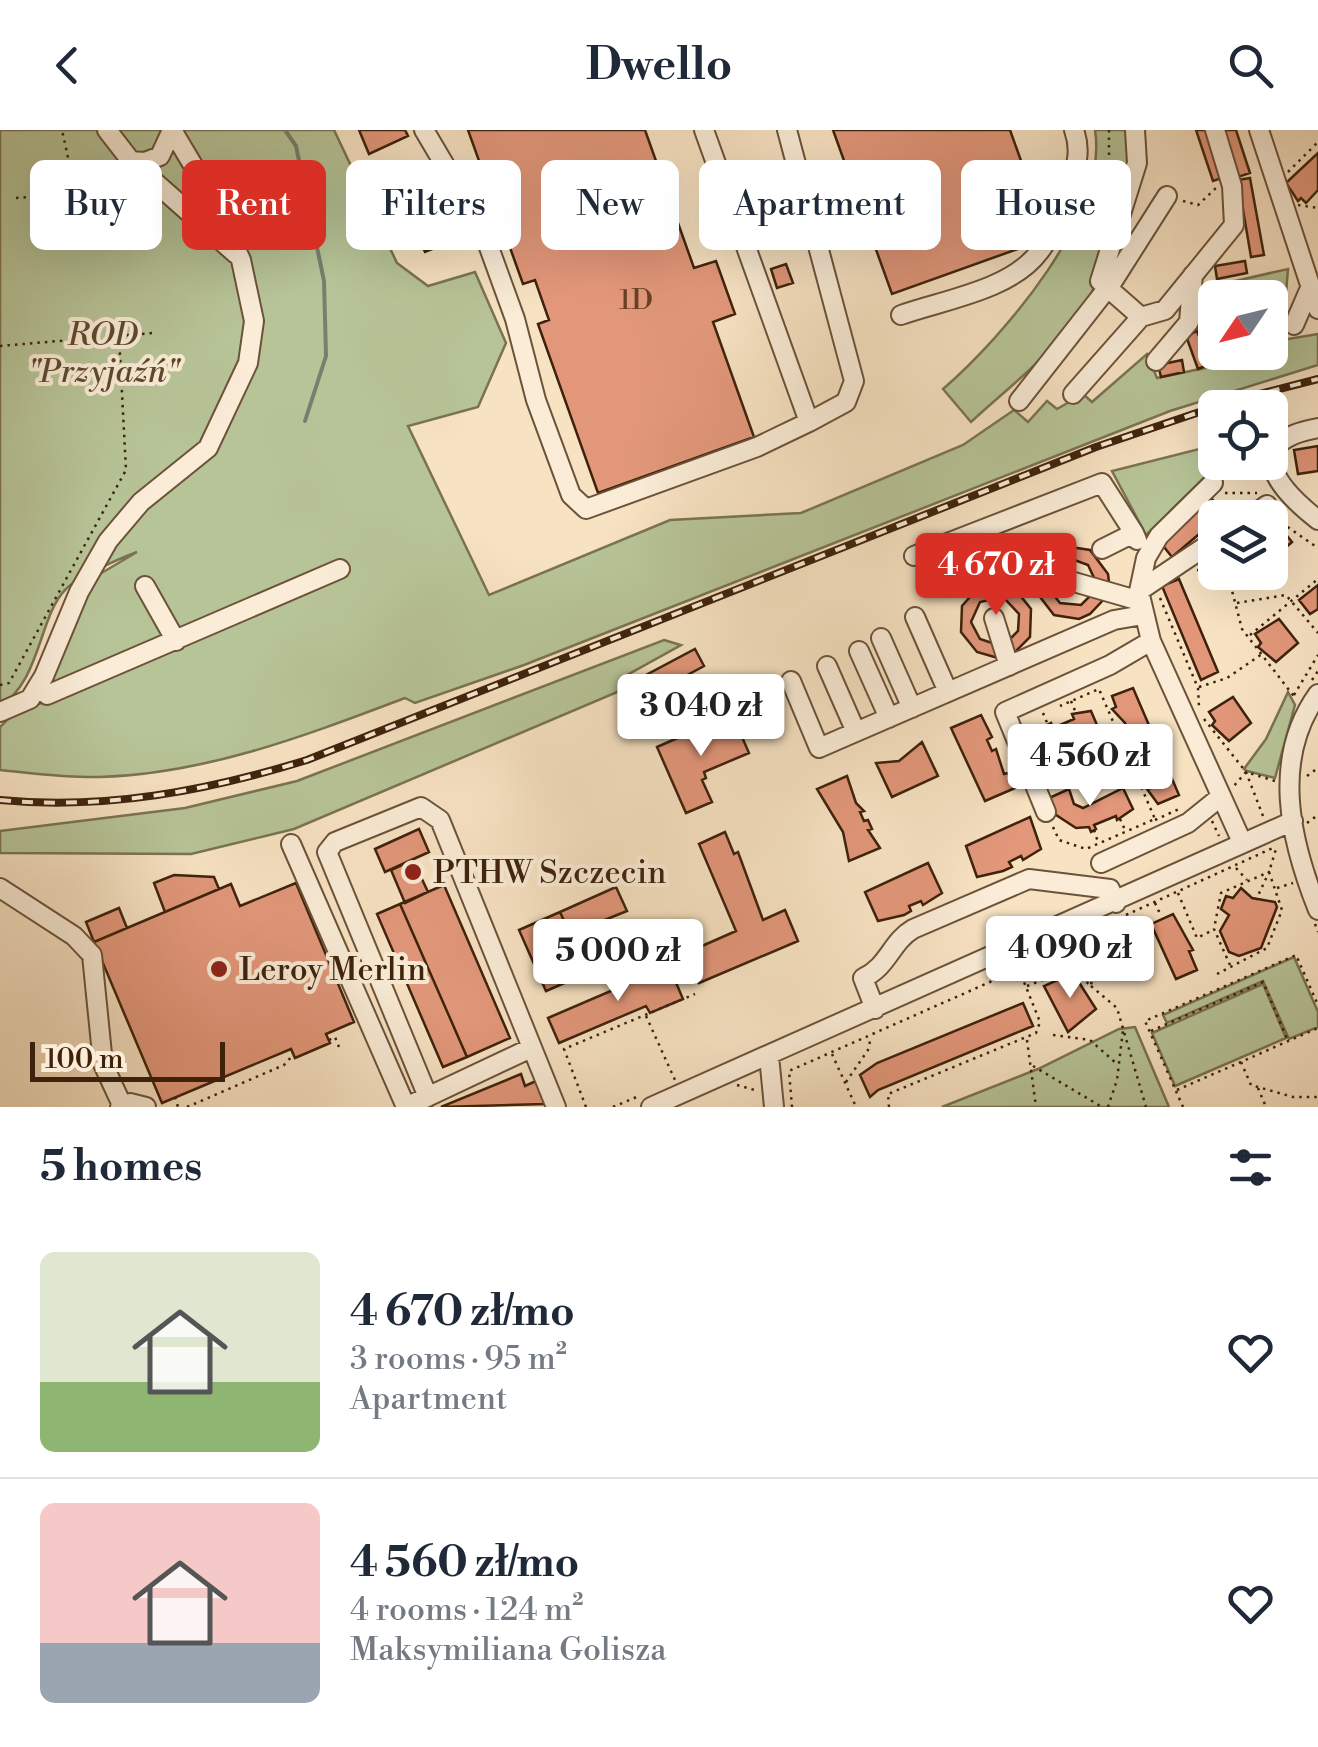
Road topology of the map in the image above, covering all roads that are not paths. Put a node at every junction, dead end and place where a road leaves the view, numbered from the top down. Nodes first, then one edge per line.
1 (107, 130) edge
2 (172, 130) edge
3 (424, 130) edge
4 (704, 130) edge
5 (787, 130) edge
6 (1074, 130) edge
7 (1135, 130) edge
8 (1215, 130) edge
9 (1259, 130) edge
10 (130, 160) edge
11 (150, 160) edge
12 (162, 189) edge
13 (1168, 196) road end
14 (241, 260) junction
15 (1193, 275) junction
16 (1310, 288) junction
17 (1106, 290) junction
18 (1318, 309) edge
19 (900, 316) dead end
20 (1141, 317) junction
21 (1294, 325) dead end
22 (1156, 360) dead end
23 (1072, 394) dead end
24 (1019, 401) dead end
25 (808, 422) junction
26 (1318, 428) edge
27 (1210, 488) road end
28 (1318, 520) edge
29 (1134, 534) junction
30 (1102, 549) dead end
31 (1198, 554) edge
32 (914, 556) dead end
33 (1146, 558) junction
34 (340, 569) dead end
35 (1074, 582) dead end
36 (145, 586) dead end
37 (1144, 597) junction
38 (915, 618) dead end
39 (994, 618) dead end
40 (881, 638) dead end
41 (176, 641) junction
42 (1151, 641) junction
43 (859, 651) dead end
44 (827, 666) dead end
45 (1009, 666) junction
46 (791, 681) dead end
47 (948, 692) junction
48 (1318, 694) edge
49 (38, 697) junction
50 (912, 708) junction
51 (0, 712) edge
52 (889, 718) junction
53 (856, 732) junction
54 (1225, 797) junction
55 (1046, 812) road end
56 (1299, 823) junction
57 (1242, 842) junction
58 (291, 844) dead end
59 (1100, 853) road end
60 (0, 888) edge
61 (1116, 902) junction
62 (1318, 910) edge
63 (876, 1010) junction
64 (531, 1048) junction
65 (769, 1056) junction
66 (428, 1096) junction
67 (121, 1106) edge
68 (146, 1107) edge
69 (556, 1107) edge
70 (651, 1107) edge
71 (774, 1107) edge

1 - 10 street
2 - 11 street
2 - 14 street
3 - 25 street
4 - 25 street
5 - 25 street
6 - 19 street
7 - 17 street
8 - 15 street
9 - 16 street
12 - 14 street
13 - 17 street
14 - 49 street
15 - 20 street
15 - 22 street
16 - 18 street
16 - 21 street
17 - 20 street
17 - 24 street
20 - 23 street
26 - 28 street
27 - 33 street
29 - 30 street
29 - 32 street
29 - 33 street
31 - 37 street
33 - 37 street
34 - 41 street
35 - 37 street
36 - 41 street
37 - 42 street
37 - 45 street
38 - 47 street
39 - 45 street
40 - 50 street
41 - 49 street
42 - 54 street
42 - 55 street
43 - 52 street
44 - 53 street
45 - 47 street
46 - 53 street
47 - 50 street
48 - 56 street
49 - 51 street
50 - 52 street
52 - 53 street
54 - 57 street
54 - 59 street
56 - 57 street
56 - 62 street
57 - 61 street
58 - 66 street
60 - 67 street
61 - 63 street
61 - 63 street
63 - 65 street
64 - 66 street
64 - 66 street
64 - 69 street
65 - 70 street
65 - 71 street
67 - 68 street

